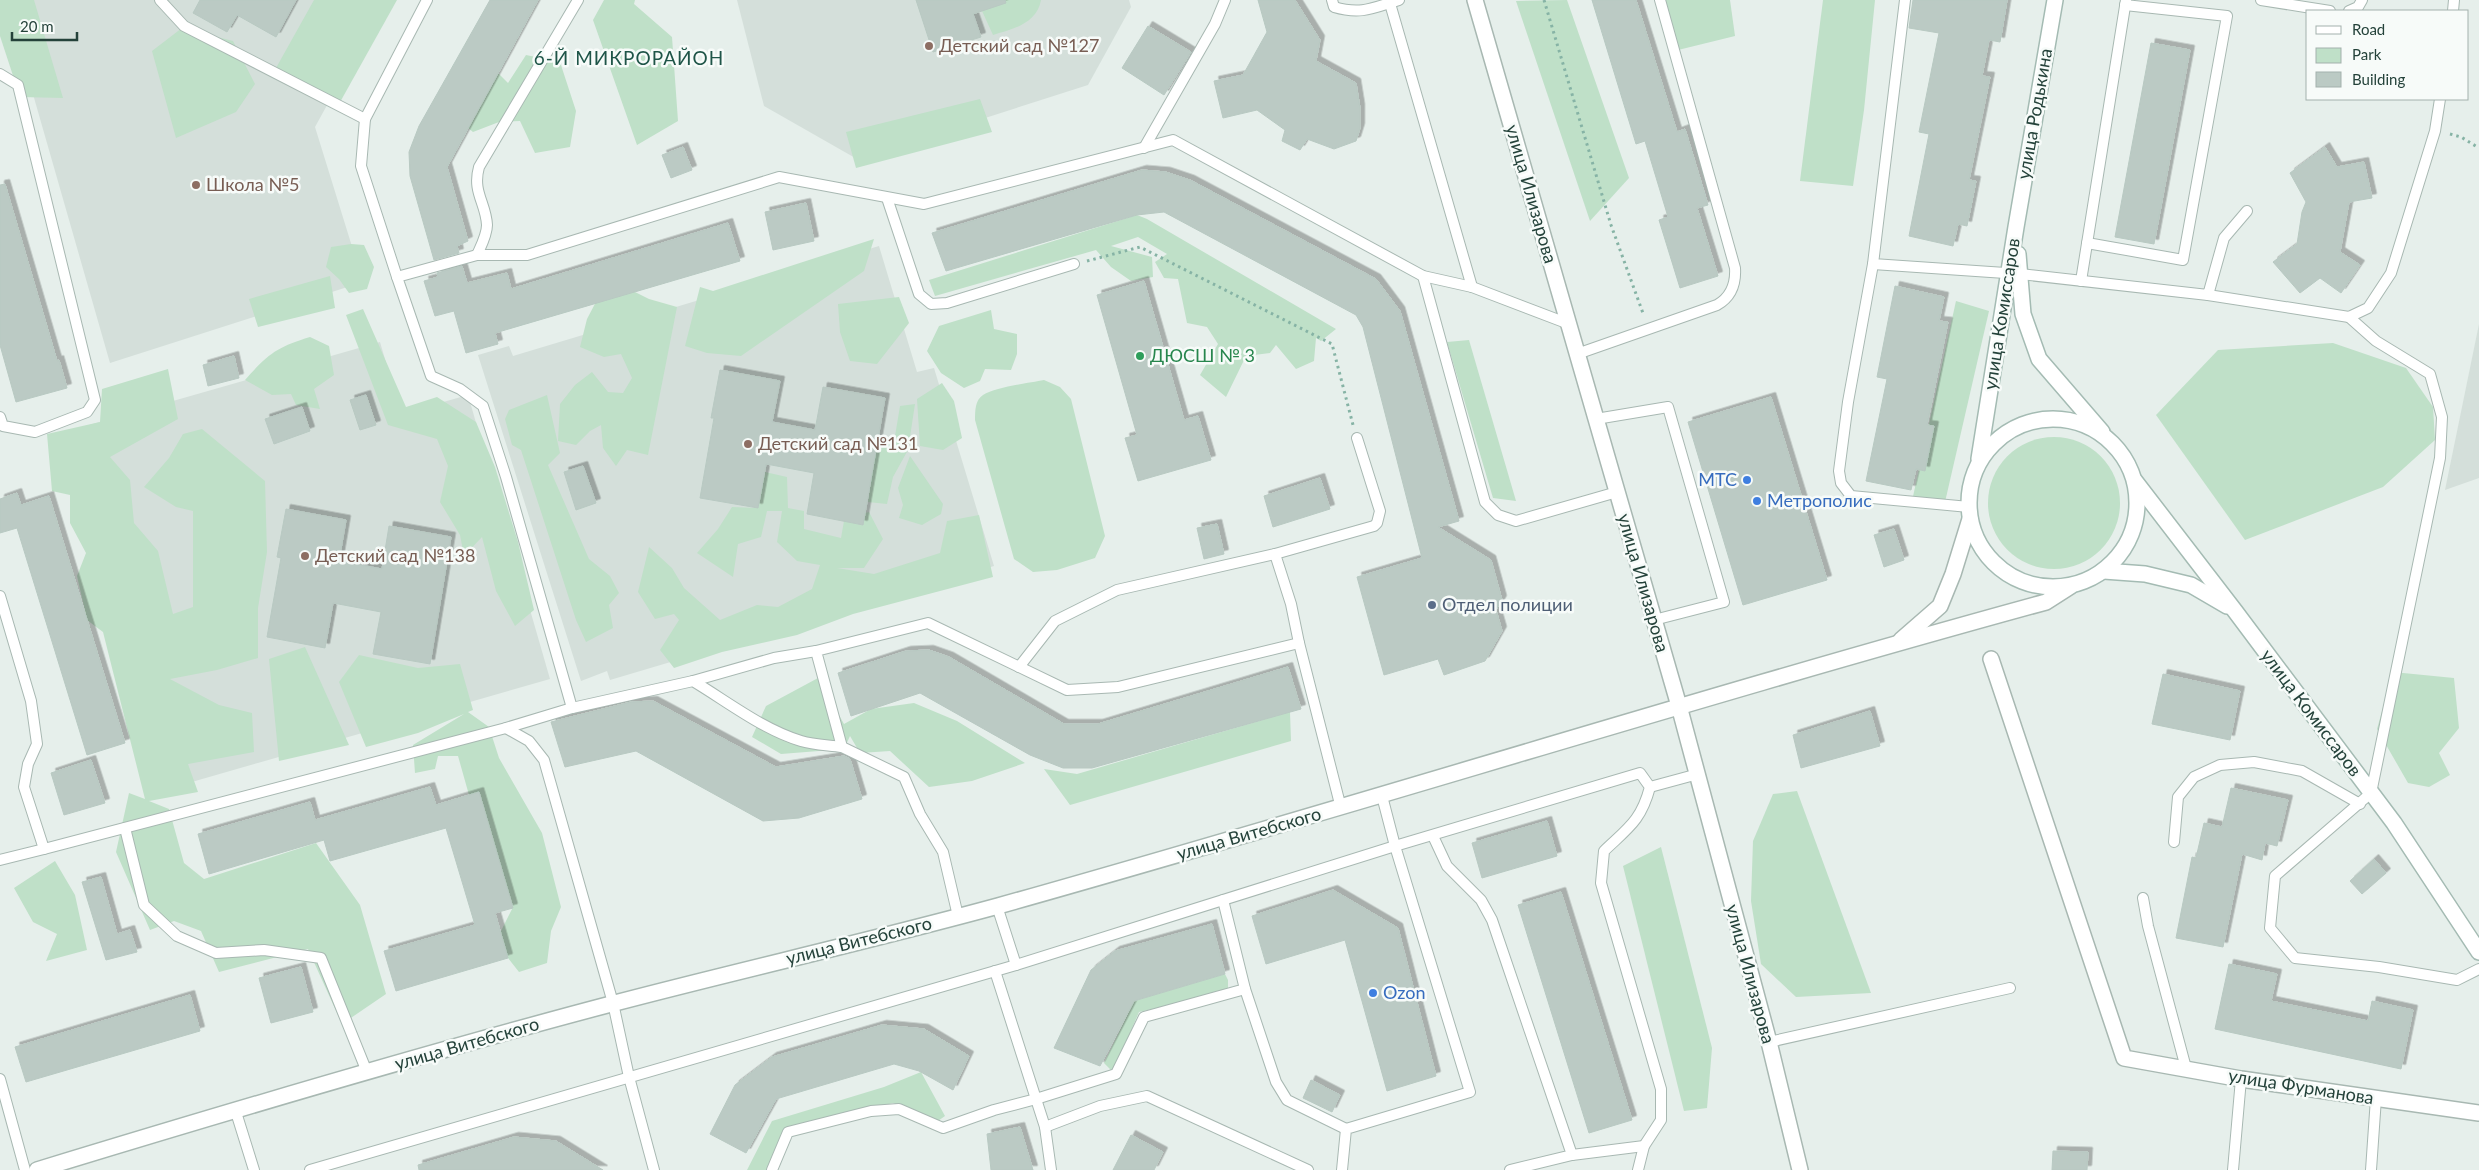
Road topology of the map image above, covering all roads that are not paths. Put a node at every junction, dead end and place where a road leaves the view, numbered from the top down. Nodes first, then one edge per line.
1 (160, 0) edge
2 (427, 0) edge
3 (578, 0) edge
4 (1224, 0) edge
5 (1332, 0) edge
6 (1475, 0) edge
7 (1660, 0) edge
8 (1905, 0) edge
9 (2055, 0) edge
10 (2261, 0) edge
11 (2362, 0) edge
12 (1393, 1) edge
13 (2126, 3) edge
14 (2324, 10) edge
15 (2351, 10) edge
16 (0, 74) edge
17 (2440, 100) edge
18 (365, 119) junction
19 (1144, 148) junction
20 (887, 198) junction
21 (2247, 211) dead end
22 (2016, 227) joint
23 (2087, 243) junction
24 (477, 255) junction
25 (1074, 264) road end
26 (1873, 264) junction
27 (2014, 274) junction
28 (1423, 276) junction
29 (397, 277) junction
30 (2081, 281) junction
31 (1472, 287) junction
32 (2208, 295) junction
33 (2349, 318) junction
34 (1569, 324) junction
35 (1577, 354) junction
36 (1596, 418) junction
37 (1, 426) edge
38 (1357, 438) road end
39 (2111, 441) junction
40 (1979, 463) junction
41 (2135, 481) junction
42 (1617, 492) junction
43 (1969, 513) junction
44 (1275, 554) junction
45 (2104, 571) junction
46 (2071, 586) junction
47 (0, 596) edge
48 (2235, 610) junction
49 (1654, 620) junction
50 (1299, 643) junction
51 (1898, 643) junction
52 (816, 651) junction
53 (1990, 659) dead end
54 (1019, 666) junction
55 (694, 682) junction
56 (1679, 706) junction
57 (572, 708) junction
58 (506, 728) junction
59 (842, 747) junction
60 (1698, 774) junction
61 (1650, 787) junction
62 (1382, 796) junction
63 (2365, 799) junction
64 (1342, 808) junction
65 (125, 828) junction
66 (1433, 836) junction
67 (2174, 842) dead end
68 (1395, 846) junction
69 (44, 849) junction
70 (0, 860) edge
71 (2144, 898) dead end
72 (1223, 900) junction
73 (997, 906) junction
74 (958, 916) junction
75 (2479, 952) edge
76 (1016, 965) junction
77 (2479, 969) edge
78 (995, 971) junction
79 (1245, 988) junction
80 (2010, 988) dead end
81 (613, 1003) junction
82 (1769, 1042) junction
83 (2186, 1068) junction
84 (367, 1072) junction
85 (629, 1077) junction
86 (0, 1079) edge
87 (2241, 1079) junction
88 (2376, 1098) junction
89 (1036, 1099) junction
90 (235, 1109) junction
91 (2479, 1113) edge
92 (1045, 1127) junction
93 (1346, 1129) junction
94 (1644, 1146) junction
95 (1572, 1155) junction
96 (324, 1167) edge
97 (25, 1170) edge
98 (37, 1170) edge
99 (254, 1170) edge
100 (310, 1170) edge
101 (654, 1170) edge
102 (772, 1170) edge
103 (1051, 1170) edge
104 (1308, 1170) edge
105 (1342, 1170) edge
106 (1510, 1170) edge
107 (1638, 1170) edge
108 (1800, 1170) edge
109 (2233, 1170) edge
110 (2371, 1170) edge

1 - 18 lane
2 - 18 lane
3 - 24 lane
4 - 19 lane
5 - 12 lane
6 - 34 street, улица Илизарова
7 - 35 lane
8 - 26 lane
9 - 22 street, улица Родькина
10 - 14 lane
11 - 15 lane
12 - 31 lane
13 - 23 lane
13 - 23 lane
16 - 37 lane
17 - 33 lane
18 - 29 lane
19 - 20 lane
19 - 28 lane
20 - 24 lane
20 - 25 lane
21 - 32 lane
22 - 27 street, улица Комиссаров
23 - 30 lane
24 - 29 lane
26 - 27 lane
26 - 43 lane
27 - 30 lane
27 - 39 street, улица Комиссаров
27 - 40 street, улица Комиссаров
28 - 31 lane
28 - 42 lane
29 - 57 lane
30 - 32 lane
31 - 34 lane
32 - 33 lane
33 - 63 lane
34 - 35 street, улица Илизарова
35 - 36 street, улица Илизарова
36 - 42 street, улица Илизарова
36 - 49 lane
38 - 44 lane
39 - 40 street
39 - 41 street
40 - 43 street
41 - 45 street
41 - 48 street, улица Комиссаров
42 - 49 street, улица Илизарова
43 - 46 street
43 - 51 street
44 - 50 lane
44 - 54 lane
45 - 46 street
45 - 48 street
46 - 51 street, улица Витебского
47 - 69 lane
48 - 63 street, улица Комиссаров
49 - 56 street, улица Илизарова
50 - 54 lane
50 - 64 lane
51 - 56 street, улица Витебского
52 - 54 lane
52 - 55 lane
52 - 59 lane
53 - 83 street, улица Фурманова
55 - 57 lane
55 - 59 lane
56 - 60 street, улица Илизарова
56 - 62 street, улица Витебского
57 - 58 lane
58 - 65 lane
58 - 81 lane
59 - 74 lane
60 - 61 lane
60 - 82 street, улица Илизарова
61 - 66 lane
61 - 94 lane
62 - 64 street, улица Витебского
62 - 68 lane
63 - 67 lane
63 - 75 street, улица Комиссаров
63 - 77 lane
64 - 73 street, улица Витебского
65 - 69 lane
65 - 84 lane
66 - 68 lane
66 - 95 lane
68 - 72 lane
68 - 93 lane
69 - 70 lane
71 - 83 lane
72 - 76 lane
72 - 79 lane
73 - 74 street, улица Витебского
73 - 76 lane
74 - 81 street, улица Витебского
76 - 78 lane
78 - 85 lane
78 - 89 lane
79 - 89 lane
79 - 93 lane
80 - 82 lane
81 - 84 street, улица Витебского
81 - 85 lane
82 - 108 street, улица Илизарова
83 - 87 street, улица Фурманова
84 - 90 street, улица Витебского
85 - 96 lane
85 - 101 lane
86 - 97 lane
87 - 88 street, улица Фурманова
87 - 109 lane
88 - 91 street, улица Фурманова
88 - 110 lane
89 - 92 lane
89 - 102 lane
90 - 98 street, улица Витебского
90 - 99 lane
92 - 103 lane
92 - 104 lane
93 - 105 lane
94 - 95 lane
94 - 107 lane
95 - 106 lane
96 - 100 lane

